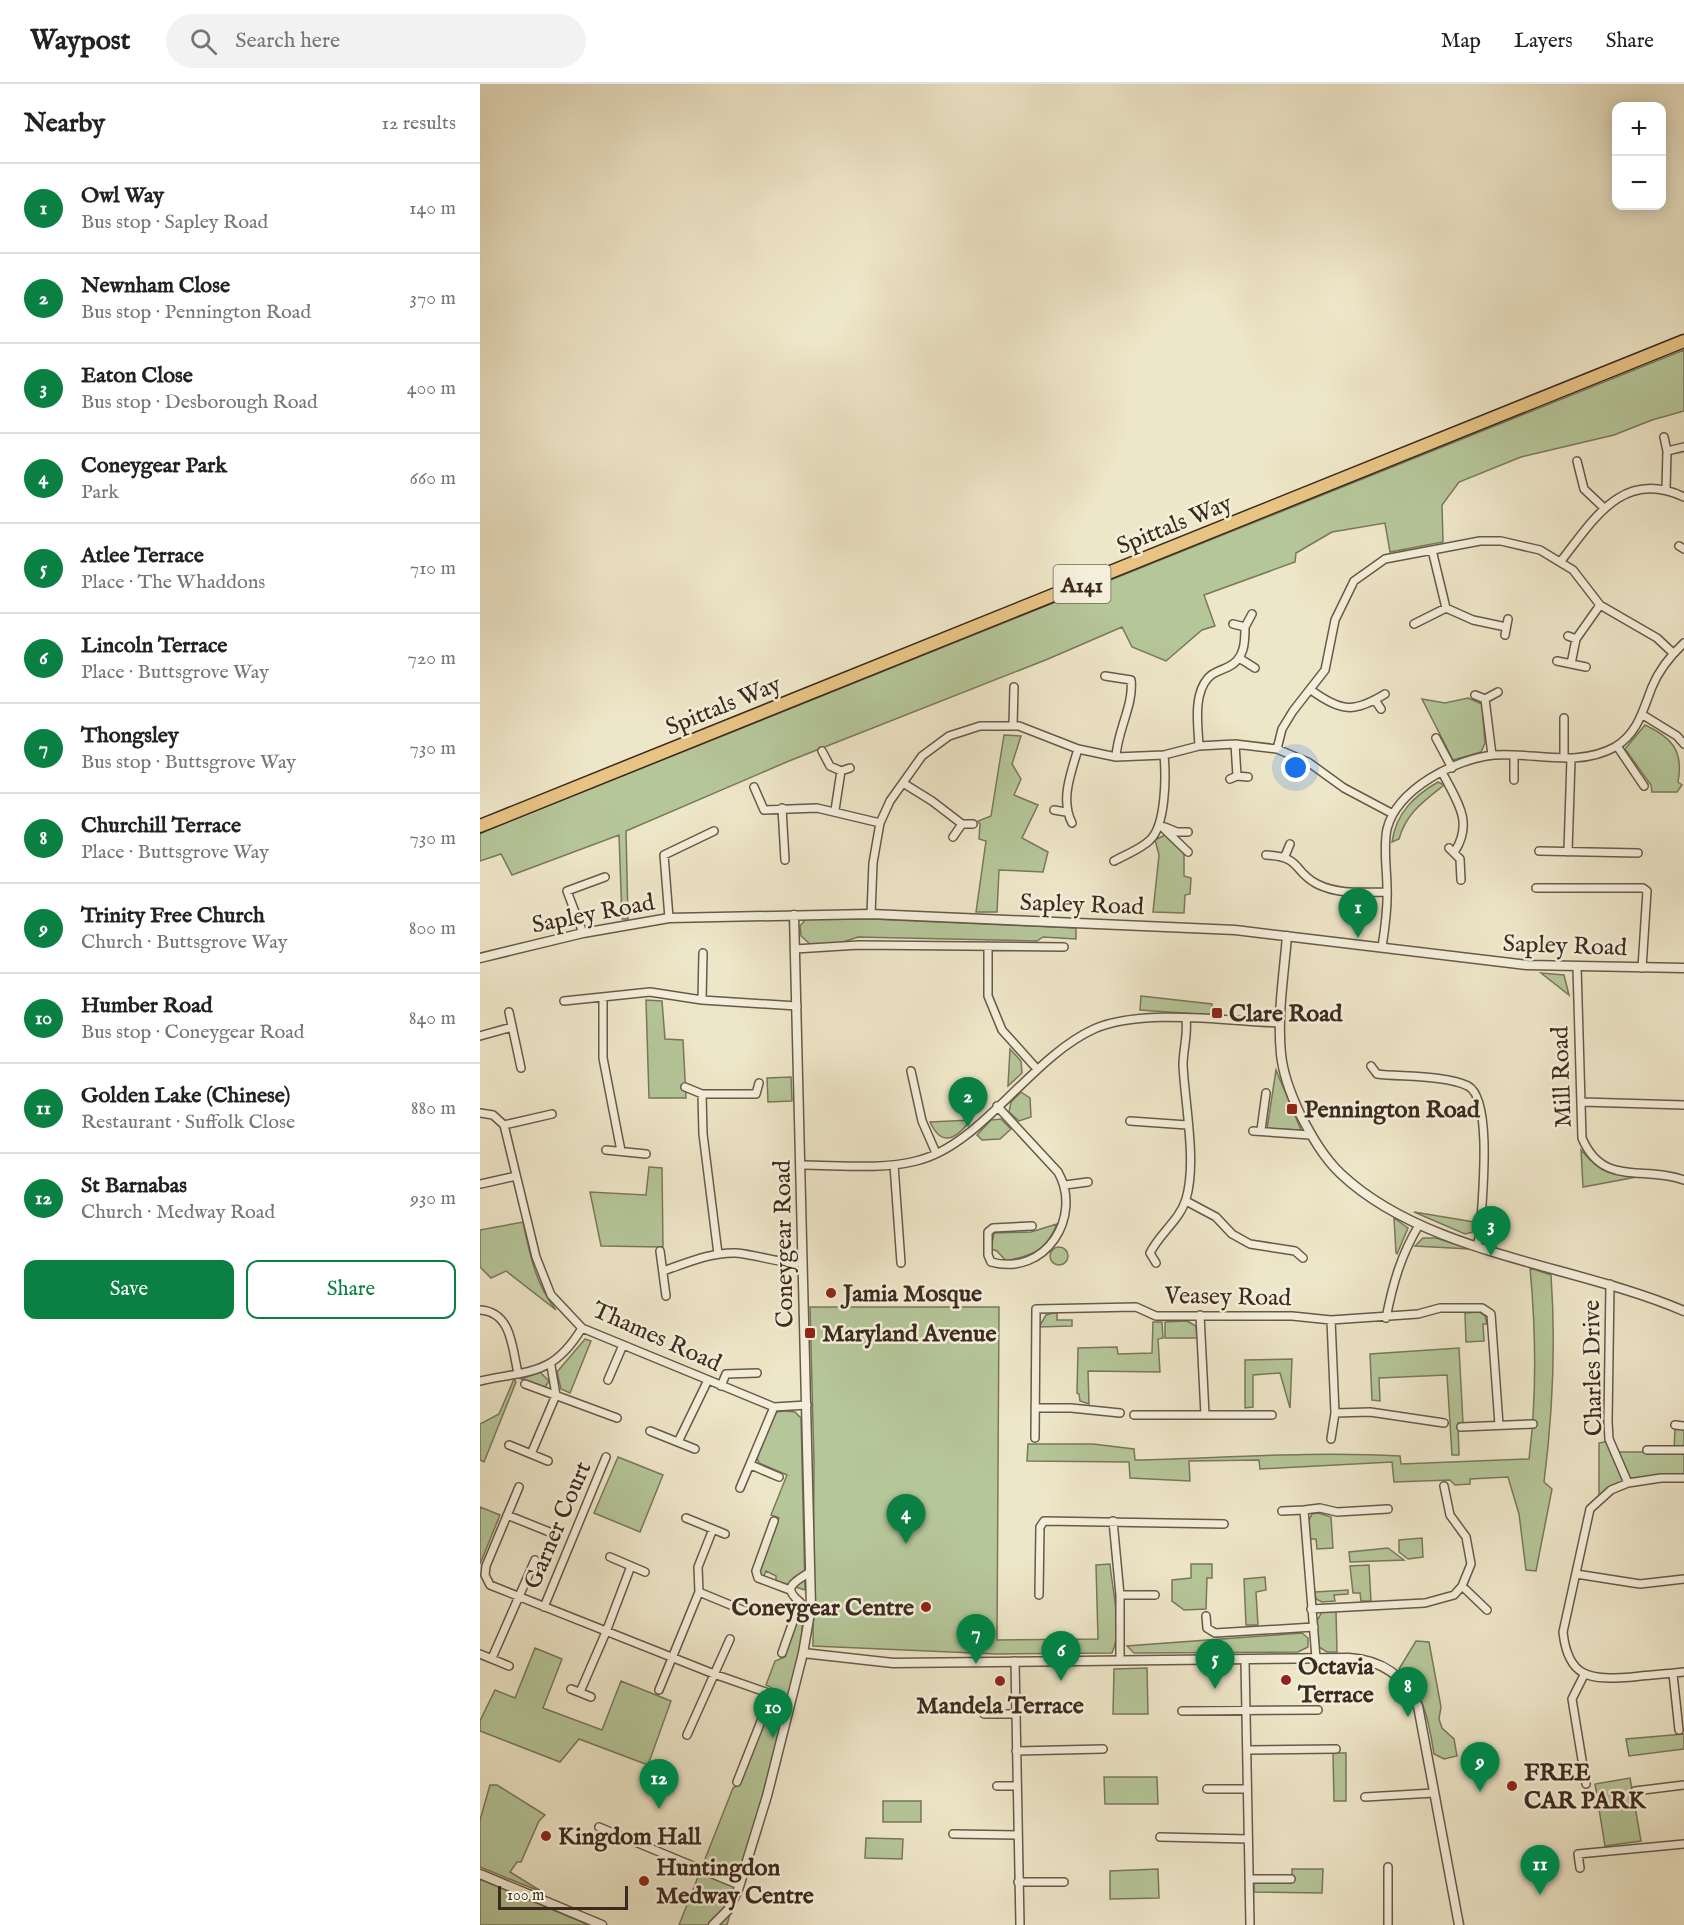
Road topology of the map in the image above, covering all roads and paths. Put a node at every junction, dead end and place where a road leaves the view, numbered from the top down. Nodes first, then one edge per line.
1 (1684, 342) edge
2 (1664, 438) dead end
3 (1684, 447) edge
4 (1668, 451) junction
5 (1577, 461) dead end
6 (1666, 489) junction
7 (1684, 497) edge
8 (1603, 507) junction
9 (1432, 550) junction
10 (1561, 561) junction
11 (1600, 604) junction
12 (1446, 608) junction
13 (1252, 614) dead end
14 (1233, 624) dead end
15 (1420, 624) dead end
16 (1245, 627) junction
17 (1505, 635) dead end
18 (1568, 636) dead end
19 (1576, 639) junction
20 (1684, 643) edge
21 (1673, 653) junction
22 (1239, 658) junction
23 (1557, 661) dead end
24 (1571, 664) junction
25 (1586, 667) dead end
26 (1255, 668) dead end
27 (1106, 676) dead end
28 (1013, 690) dead end
29 (1311, 690) junction
30 (1498, 692) dead end
31 (1385, 694) dead end
32 (1475, 695) dead end
33 (1485, 699) junction
34 (1375, 700) junction
35 (1381, 709) dead end
36 (1643, 715) junction
37 (1564, 718) dead end
38 (1013, 725) junction
39 (1436, 738) dead end
40 (1234, 744) junction
41 (1684, 744) edge
42 (1200, 746) junction
43 (1617, 746) junction
44 (1078, 749) junction
45 (1277, 749) junction
46 (822, 752) dead end
47 (1164, 755) junction
48 (1492, 755) junction
49 (1514, 756) junction
50 (1116, 757) junction
51 (1567, 759) junction
52 (850, 768) dead end
53 (1452, 768) junction
54 (841, 771) junction
55 (1442, 772) junction
56 (1248, 777) dead end
57 (1514, 780) dead end
58 (903, 783) junction
59 (1644, 786) dead end
60 (754, 787) dead end
61 (782, 808) junction
62 (835, 810) junction
63 (1054, 810) dead end
64 (1066, 812) junction
65 (1393, 814) junction
66 (880, 823) junction
67 (1072, 823) dead end
68 (962, 824) junction
69 (973, 824) dead end
70 (1160, 825) junction
71 (480, 826) edge
72 (714, 831) dead end
73 (1188, 832) dead end
74 (953, 837) dead end
75 (1290, 844) dead end
76 (1539, 851) dead end
77 (1188, 852) dead end
78 (1568, 852) junction
79 (1638, 853) dead end
80 (656, 854) dead end
81 (664, 855) junction
82 (1266, 855) dead end
83 (1285, 856) junction
84 (785, 860) dead end
85 (1114, 861) dead end
86 (605, 877) dead end
87 (1461, 880) dead end
88 (1536, 888) dead end
89 (1387, 892) junction
90 (871, 914) junction
91 (794, 915) junction
92 (669, 918) junction
93 (582, 933) junction
94 (1287, 936) junction
95 (988, 946) junction
96 (1064, 947) dead end
97 (1382, 947) junction
98 (795, 949) junction
99 (703, 952) dead end
100 (480, 958) edge
101 (1576, 967) junction
102 (1642, 968) junction
103 (1684, 968) edge
104 (603, 998) junction
105 (564, 1000) dead end
106 (702, 1000) junction
107 (796, 1006) junction
108 (508, 1012) dead end
109 (1186, 1019) junction
110 (1280, 1023) junction
111 (512, 1027) junction
112 (480, 1035) edge
113 (1371, 1066) dead end
114 (521, 1068) dead end
115 (1037, 1069) junction
116 (911, 1071) dead end
117 (759, 1083) dead end
118 (685, 1088) dead end
119 (1266, 1093) dead end
120 (702, 1094) junction
121 (1582, 1102) junction
122 (1684, 1105) edge
123 (997, 1106) junction
124 (480, 1113) edge
125 (552, 1114) dead end
126 (1131, 1121) dead end
127 (504, 1125) junction
128 (1187, 1125) junction
129 (1310, 1135) junction
130 (606, 1150) dead end
131 (621, 1151) junction
132 (936, 1153) junction
133 (646, 1154) dead end
134 (894, 1164) junction
135 (802, 1166) junction
136 (516, 1176) junction
137 (1684, 1180) edge
138 (1088, 1182) dead end
139 (481, 1184) edge
140 (1065, 1185) junction
141 (1186, 1201) junction
142 (1419, 1225) junction
143 (1032, 1226) dead end
144 (1477, 1245) junction
145 (660, 1251) dead end
146 (718, 1254) junction
147 (1303, 1258) dead end
148 (802, 1263) junction
149 (901, 1263) dead end
150 (1156, 1263) dead end
151 (663, 1271) junction
152 (1610, 1284) junction
153 (666, 1296) dead end
154 (480, 1310) edge
155 (1684, 1311) edge
156 (1200, 1316) junction
157 (1386, 1318) junction
158 (1331, 1320) junction
159 (582, 1328) junction
160 (623, 1345) junction
161 (550, 1366) junction
162 (518, 1373) junction
163 (757, 1373) dead end
164 (608, 1380) dead end
165 (708, 1380) junction
166 (480, 1381) edge
167 (525, 1383) dead end
168 (721, 1386) junction
169 (556, 1395) junction
170 (807, 1405) junction
171 (774, 1407) junction
172 (1035, 1408) junction
173 (1120, 1413) dead end
174 (1335, 1413) junction
175 (1134, 1415) dead end
176 (1205, 1415) junction
177 (1272, 1415) dead end
178 (616, 1418) dead end
179 (1444, 1423) dead end
180 (1533, 1424) dead end
181 (1499, 1425) junction
182 (1675, 1425) dead end
183 (1684, 1426) edge
184 (1461, 1427) dead end
185 (650, 1431) dead end
186 (1035, 1438) dead end
187 (1331, 1439) dead end
188 (678, 1443) junction
189 (509, 1445) dead end
190 (695, 1449) dead end
191 (1647, 1450) dead end
192 (1684, 1450) edge
193 (531, 1454) junction
194 (606, 1457) dead end
195 (548, 1461) dead end
196 (751, 1465) junction
197 (779, 1476) dead end
198 (1684, 1478) edge
199 (1628, 1483) junction
200 (1444, 1486) dead end
201 (519, 1487) dead end
202 (740, 1488) dead end
203 (1388, 1509) dead end
204 (1304, 1510) junction
205 (1282, 1511) dead end
206 (507, 1515) junction
207 (686, 1518) dead end
208 (774, 1521) dead end
209 (1113, 1521) junction
210 (1224, 1524) dead end
211 (713, 1529) junction
212 (552, 1533) dead end
213 (726, 1534) dead end
214 (610, 1557) dead end
215 (535, 1560) dead end
216 (631, 1566) junction
217 (645, 1572) dead end
218 (810, 1572) junction
219 (1576, 1574) junction
220 (1684, 1579) edge
221 (1462, 1586) junction
222 (790, 1590) junction
223 (699, 1592) junction
224 (1120, 1595) junction
225 (1155, 1595) dead end
226 (1040, 1596) dead end
227 (519, 1597) junction
228 (544, 1607) junction
229 (1311, 1609) junction
230 (1487, 1610) dead end
231 (745, 1611) dead end
232 (1206, 1616) dead end
233 (1314, 1627) junction
234 (606, 1632) junction
235 (730, 1638) dead end
236 (782, 1653) dead end
237 (803, 1653) junction
238 (480, 1654) edge
239 (492, 1658) junction
240 (673, 1658) junction
241 (1316, 1658) junction
242 (1120, 1660) junction
243 (1015, 1661) junction
244 (1245, 1661) junction
245 (509, 1666) dead end
246 (1684, 1672) edge
247 (714, 1674) junction
248 (1673, 1674) junction
249 (1584, 1675) junction
250 (571, 1689) dead end
251 (659, 1690) dead end
252 (580, 1692) junction
253 (771, 1696) junction
254 (591, 1697) dead end
255 (792, 1701) junction
256 (1182, 1710) dead end
257 (1246, 1710) junction
258 (1318, 1710) dead end
259 (984, 1714) dead end
260 (1016, 1714) junction
261 (1679, 1730) dead end
262 (687, 1735) dead end
263 (1103, 1749) dead end
264 (1336, 1749) dead end
265 (1016, 1750) junction
266 (1248, 1750) junction
267 (737, 1782) dead end
268 (1586, 1784) dead end
269 (1684, 1785) edge
270 (997, 1786) dead end
271 (1017, 1786) junction
272 (1207, 1789) dead end
273 (1247, 1790) junction
274 (1635, 1791) dead end
275 (1434, 1793) junction
276 (1365, 1797) dead end
277 (599, 1827) dead end
278 (953, 1834) dead end
279 (1017, 1835) junction
280 (1160, 1838) dead end
281 (1248, 1839) junction
282 (1684, 1844) edge
283 (1388, 1867) dead end
284 (1580, 1868) dead end
285 (480, 1874) edge
286 (1249, 1879) junction
287 (1291, 1879) dead end
288 (1018, 1882) junction
289 (1064, 1882) dead end
290 (739, 1885) junction
291 (602, 1925) edge
292 (713, 1925) edge
293 (1020, 1925) edge
294 (1250, 1925) edge
295 (1389, 1925) edge
296 (1459, 1925) edge

1 - 71 highway, Spittals Way / A141
2 - 4 street
3 - 4 street
4 - 6 street
5 - 8 street
6 - 7 street
6 - 8 street
8 - 10 street
9 - 10 street
9 - 12 street
9 - 29 street
10 - 11 street
11 - 19 street
11 - 21 street
12 - 15 street
12 - 17 street
13 - 16 street
14 - 16 street
16 - 22 street
18 - 19 street
19 - 24 street
20 - 21 street
21 - 36 street
22 - 26 street
22 - 42 street
23 - 24 street
24 - 25 street
27 - 50 street
28 - 38 street
29 - 34 street
29 - 45 street
30 - 33 street
31 - 34 street
32 - 33 street
33 - 48 street
34 - 35 street
36 - 41 street
36 - 43 street
37 - 51 street
38 - 44 street
38 - 58 street
39 - 53 street
40 - 42 street
40 - 45 street
40 - 56 street
42 - 47 street
43 - 51 street
43 - 59 street
44 - 50 street
44 - 64 street
45 - 65 street
46 - 54 street
47 - 50 street
47 - 70 street
48 - 49 street
48 - 53 street
49 - 51 street
49 - 57 street
51 - 78 street
52 - 54 street
53 - 55 street
54 - 62 street
55 - 65 street
55 - 87 street
58 - 66 street
58 - 68 street
60 - 61 street
61 - 62 street
61 - 84 street
62 - 66 street
63 - 64 street
64 - 67 street
65 - 89 street
66 - 90 street
68 - 69 street
68 - 74 street
70 - 73 street
70 - 77 street
70 - 85 street
72 - 81 street
75 - 83 street
76 - 78 street
78 - 79 street
80 - 81 street
81 - 92 street
82 - 83 street
83 - 89 street
86 - 93 street
88 - 102 street
89 - 97 street
90 - 91 street, Sapley Road
90 - 94 street, Sapley Road
91 - 92 street, Sapley Road
91 - 98 street, Coneygear Road
92 - 93 street, Sapley Road
93 - 100 street, Sapley Road
94 - 97 street, Sapley Road
94 - 110 street
95 - 96 street, Sapley Road
95 - 98 street, Sapley Road
95 - 115 street
97 - 101 street, Sapley Road
98 - 107 street, Coneygear Road
99 - 106 street
101 - 102 street, Sapley Road
101 - 121 street, Mill Road
102 - 103 street, Sapley Road
104 - 105 street
104 - 106 street
104 - 131 street
106 - 107 street
107 - 135 street, Coneygear Road
108 - 111 street
109 - 110 street
109 - 115 street
109 - 128 street
110 - 129 street
111 - 112 street
111 - 114 street
113 - 144 street
115 - 123 street
116 - 132 street
117 - 120 street
118 - 120 street
119 - 129 street
120 - 146 street
121 - 122 street
121 - 137 street, Mill Road
123 - 132 street
123 - 140 street
124 - 127 street
125 - 127 street
126 - 128 street
127 - 136 street, Thames Road
128 - 141 street
129 - 142 street
130 - 131 street
131 - 133 street
132 - 134 street
134 - 135 street
134 - 149 street
135 - 148 street, Coneygear Road
136 - 139 street
136 - 159 street, Thames Road
138 - 140 street
140 - 143 street
141 - 147 street
141 - 150 street
142 - 144 street
142 - 157 street
144 - 152 street
145 - 151 street
146 - 148 street
146 - 151 street
148 - 170 street, Coneygear Road
151 - 153 street
152 - 155 street
152 - 199 street, Charles Drive
154 - 162 street
156 - 158 street, Veasey Road
156 - 172 street, Veasey Road
156 - 176 street
157 - 158 street, Veasey Road
157 - 181 street, Veasey Road
158 - 174 street
159 - 160 street, Thames Road
159 - 161 street
160 - 164 street
160 - 165 street, Thames Road
161 - 162 street
161 - 169 street
162 - 166 street
163 - 168 street
165 - 168 street, Thames Road
165 - 188 street
167 - 169 street
168 - 171 street, Thames Road
169 - 178 street
169 - 193 street
170 - 171 street, Thames Road
170 - 218 street, Coneygear Road
171 - 196 street
172 - 173 street
172 - 186 street
174 - 179 street
174 - 187 street
175 - 176 street
176 - 177 street
180 - 181 street
181 - 184 street
182 - 183 street
185 - 188 street
188 - 190 street
189 - 193 street
191 - 192 street
193 - 195 street
194 - 228 street, Garner Court
196 - 197 street
196 - 202 street
198 - 199 street
199 - 219 street
200 - 221 street
201 - 206 street
203 - 204 street
204 - 205 street
204 - 229 street
206 - 212 street
206 - 227 street
207 - 211 street
208 - 222 street
209 - 210 street
209 - 224 street
209 - 226 street
211 - 213 street
211 - 223 street
214 - 216 street
215 - 227 street
216 - 217 street
216 - 234 street
218 - 222 street
218 - 237 street, Coneygear Road
219 - 220 street
219 - 249 street
221 - 229 street
221 - 230 street
222 - 236 street
223 - 231 street
223 - 240 street
224 - 225 street
224 - 242 street
227 - 228 street
227 - 239 street
228 - 234 street
229 - 233 street
232 - 233 street
233 - 241 street
234 - 240 street
234 - 252 street
235 - 247 street
237 - 243 street
237 - 255 street, Coneygear Road
238 - 239 street
239 - 245 street
240 - 247 street
240 - 251 street
241 - 244 street
241 - 275 street
242 - 243 street
242 - 244 street
243 - 260 street
244 - 257 street
246 - 248 street
247 - 253 street
247 - 262 street
248 - 249 street
248 - 261 street
249 - 268 street
250 - 252 street
252 - 254 street
253 - 255 street
253 - 267 street
255 - 290 street, Coneygear Road
256 - 257 street
257 - 258 street
257 - 266 street
259 - 260 street
260 - 265 street
263 - 265 street
264 - 266 street
265 - 271 street
266 - 273 street
269 - 274 street
270 - 271 street
271 - 279 street
272 - 273 street
273 - 281 street
275 - 276 street
275 - 296 street
277 - 290 street
278 - 279 street
279 - 288 street
280 - 281 street
281 - 286 street
282 - 284 street
283 - 295 street
285 - 291 street
286 - 287 street
286 - 294 street
288 - 289 street
288 - 293 street
290 - 292 street, Coneygear Road

